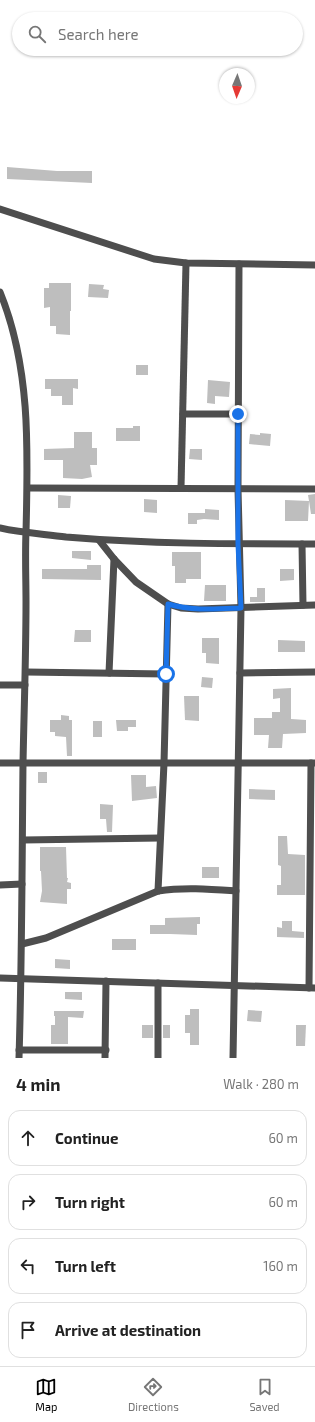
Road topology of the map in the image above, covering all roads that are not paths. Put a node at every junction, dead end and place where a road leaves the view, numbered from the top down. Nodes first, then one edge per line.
1 (0, 209) edge
2 (186, 263) junction
3 (239, 264) junction
4 (315, 265) edge
5 (0, 292) edge
6 (183, 414) junction
7 (238, 414) junction
8 (28, 488) junction
9 (181, 488) junction
10 (238, 489) junction
11 (315, 489) edge
12 (0, 528) edge
13 (26, 534) junction
14 (99, 540) junction
15 (238, 544) junction
16 (302, 544) junction
17 (315, 544) edge
18 (114, 559) junction
19 (168, 604) junction
20 (315, 605) edge
21 (303, 606) junction
22 (241, 608) junction
23 (26, 672) junction
24 (315, 672) edge
25 (109, 673) junction
26 (240, 673) junction
27 (166, 674) junction
28 (0, 685) edge
29 (25, 685) junction
30 (0, 763) edge
31 (23, 763) junction
32 (164, 763) junction
33 (238, 763) junction
34 (313, 763) edge
35 (160, 838) junction
36 (23, 840) junction
37 (22, 884) junction
38 (0, 885) edge
39 (158, 891) junction
40 (236, 891) junction
41 (22, 944) junction
42 (0, 978) edge
43 (21, 979) junction
44 (106, 981) junction
45 (158, 983) junction
46 (234, 985) junction
47 (312, 988) edge
48 (19, 1054) edge
49 (106, 1054) edge
50 (158, 1058) edge
51 (234, 1058) edge

1 - 2 street
2 - 3 street
2 - 6 street
3 - 4 street
3 - 7 street
5 - 8 street
6 - 7 street
6 - 9 street
7 - 10 street
8 - 9 street
8 - 13 street
9 - 10 street
10 - 11 street
10 - 15 street
12 - 13 street
13 - 14 street
13 - 23 street
14 - 15 street
14 - 18 street
15 - 16 street
15 - 22 street
16 - 17 street
16 - 21 street
18 - 19 street
18 - 25 street
19 - 22 street
19 - 27 street
20 - 21 street
21 - 22 street
22 - 26 street
23 - 25 street
23 - 29 street
24 - 26 street
25 - 27 street
26 - 33 street
27 - 32 street
28 - 29 street
29 - 31 street
30 - 31 street
31 - 32 street
31 - 36 street
32 - 33 street
32 - 35 street
33 - 34 street
33 - 40 street
34 - 47 street
35 - 36 street
35 - 39 street
36 - 37 street
37 - 38 street
37 - 41 street
39 - 40 street
39 - 41 street
40 - 46 street
41 - 43 street
42 - 43 street
43 - 44 street
43 - 48 street
44 - 45 street
44 - 49 street
45 - 46 street
45 - 50 street
46 - 47 street
46 - 51 street
48 - 49 street

